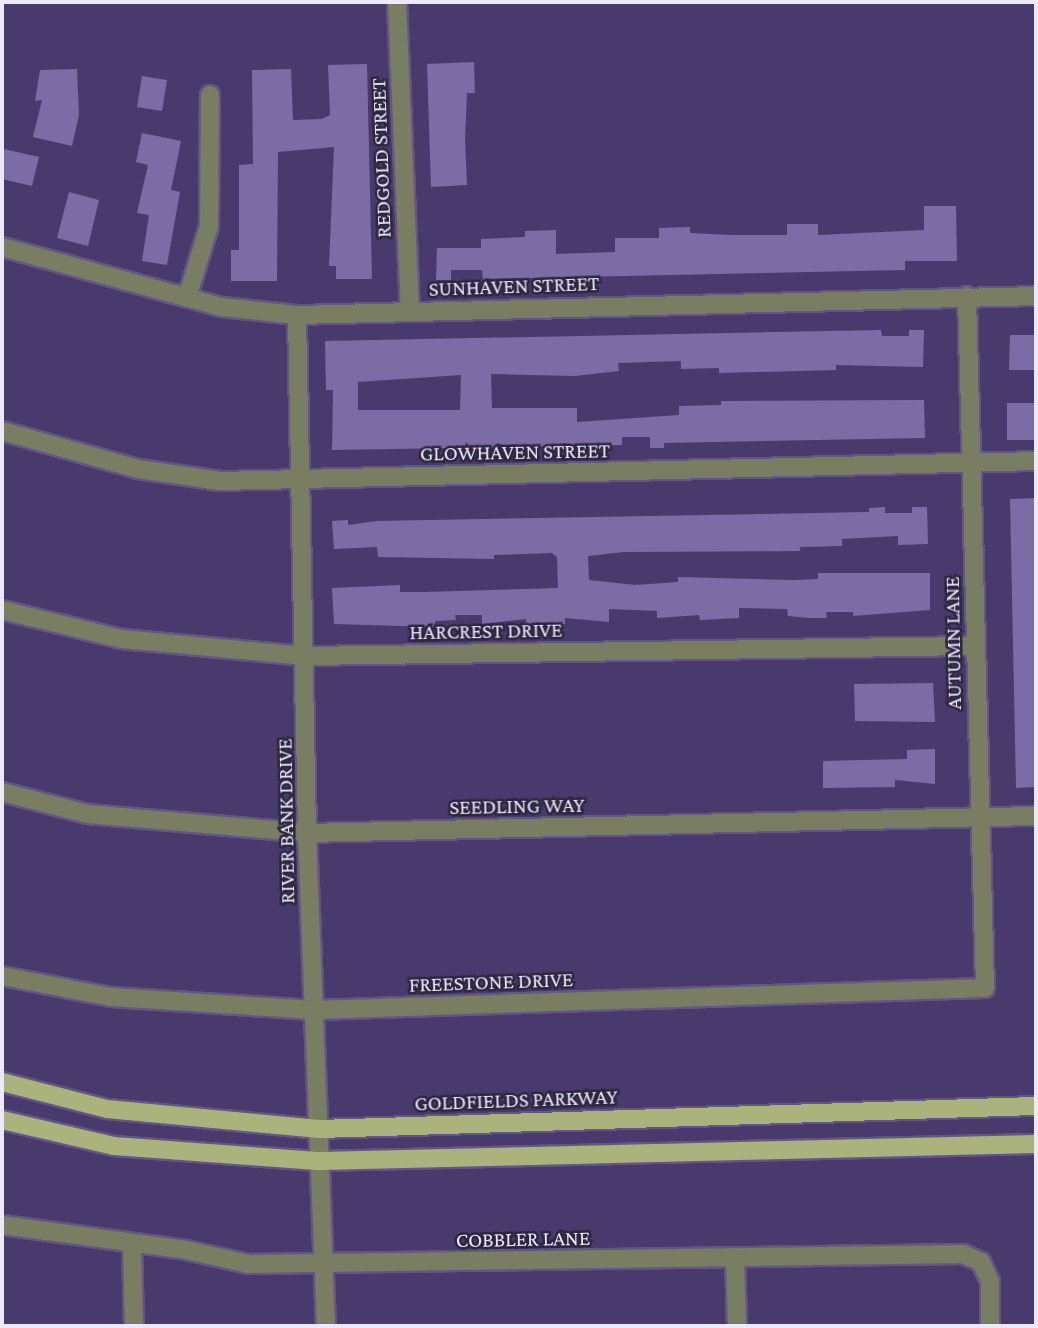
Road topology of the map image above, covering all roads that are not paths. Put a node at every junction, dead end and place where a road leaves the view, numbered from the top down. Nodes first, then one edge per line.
1 (397, 2) edge
2 (210, 95) dead end
3 (2, 247) edge
4 (967, 296) junction
5 (1036, 296) edge
6 (187, 298) junction
7 (410, 312) junction
8 (297, 315) junction
9 (2, 431) edge
10 (1036, 461) edge
11 (971, 463) junction
12 (303, 480) junction
13 (2, 610) edge
14 (976, 646) junction
15 (306, 656) junction
16 (2, 792) edge
17 (1036, 816) edge
18 (980, 818) junction
19 (307, 834) junction
20 (2, 976) edge
21 (985, 988) joint
22 (314, 1010) junction
23 (2, 1082) edge
24 (1036, 1106) edge
25 (2, 1120) edge
26 (319, 1129) junction
27 (1036, 1144) edge
28 (320, 1161) junction
29 (2, 1225) edge
30 (132, 1245) junction
31 (735, 1258) junction
32 (324, 1265) junction
33 (134, 1326) edge
34 (326, 1326) edge
35 (737, 1326) edge
36 (990, 1326) edge

1 - 7 street, REDGOLD STREET
2 - 6 street
3 - 6 street, SUNHAVEN STREET
4 - 5 street, SUNHAVEN STREET
4 - 7 street, SUNHAVEN STREET
4 - 11 street, AUTUMN LANE
6 - 8 street, SUNHAVEN STREET
7 - 8 street, SUNHAVEN STREET
8 - 12 street, RIVER BANK DRIVE
9 - 12 street, GLOWHAVEN STREET
10 - 11 street, GLOWHAVEN STREET
11 - 12 street, GLOWHAVEN STREET
11 - 14 street, AUTUMN LANE
12 - 15 street, RIVER BANK DRIVE
13 - 15 street, HARCREST DRIVE
14 - 15 street, HARCREST DRIVE
14 - 18 street, AUTUMN LANE
15 - 19 street, RIVER BANK DRIVE
16 - 19 street, SEEDLING WAY
17 - 18 street, SEEDLING WAY
18 - 19 street, SEEDLING WAY
18 - 21 street, AUTUMN LANE
19 - 22 street, RIVER BANK DRIVE
20 - 22 street, FREESTONE DRIVE
21 - 22 street, FREESTONE DRIVE
22 - 26 street, RIVER BANK DRIVE
23 - 26 main road, GOLDFIELDS PARKWAY
24 - 26 main road, GOLDFIELDS PARKWAY
25 - 28 main road
26 - 28 street, RIVER BANK DRIVE
27 - 28 main road
28 - 32 street, RIVER BANK DRIVE
29 - 30 street, COBBLER LANE
30 - 32 street, COBBLER LANE
30 - 33 street
31 - 32 street, COBBLER LANE
31 - 35 street
31 - 36 street, COBBLER LANE
32 - 34 street, RIVER BANK DRIVE

